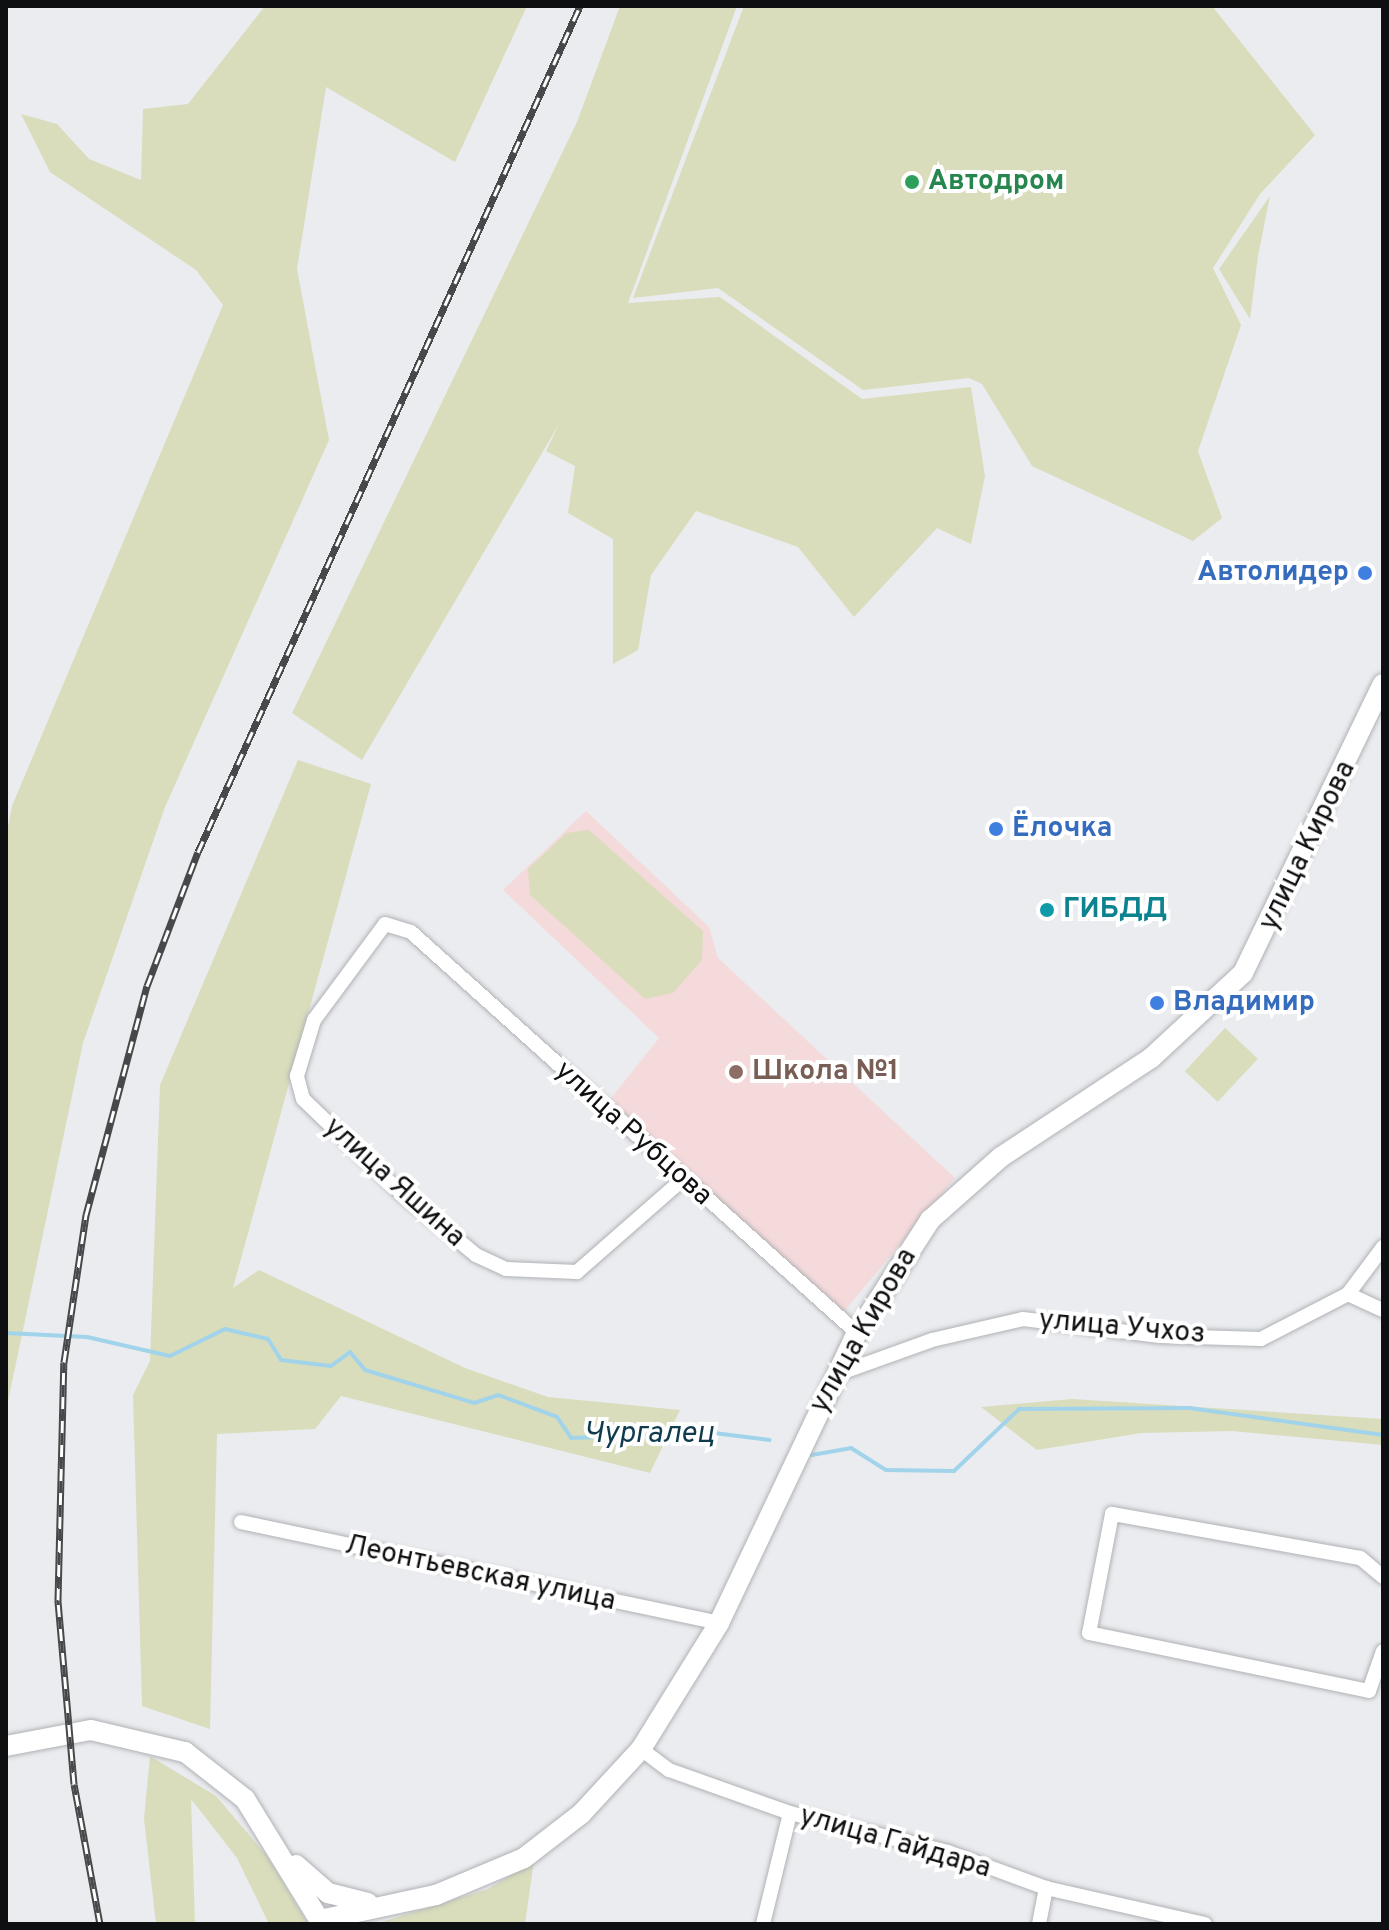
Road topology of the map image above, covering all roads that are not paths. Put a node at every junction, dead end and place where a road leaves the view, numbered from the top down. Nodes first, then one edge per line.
1 (1383, 684) edge
2 (411, 932) joint
3 (682, 1180) junction
4 (1383, 1247) edge
5 (1348, 1294) junction
6 (1383, 1310) edge
7 (857, 1333) junction
8 (835, 1375) junction
9 (241, 1522) dead end
10 (1383, 1577) edge
11 (719, 1623) junction
12 (1383, 1649) edge
13 (6, 1746) edge
14 (641, 1749) junction
15 (790, 1813) junction
16 (285, 1853) junction
17 (1046, 1888) junction
18 (396, 1903) junction
19 (361, 1910) junction
20 (321, 1922) edge
21 (344, 1924) edge
22 (763, 1924) edge
23 (1039, 1924) edge
24 (1205, 1924) edge

1 - 7 main road, улица Кирова
2 - 3 street, улица Рубцова
2 - 3 street, улица Яшина
3 - 7 street, улица Рубцова
4 - 5 street, улица Учхоз
5 - 6 street
5 - 8 street, улица Учхоз
7 - 8 main road, улица Кирова
8 - 11 main road, улица Кирова
9 - 11 street, Леонтьевская улица
10 - 12 street
11 - 14 main road, улица Кирова
13 - 16 main road
14 - 15 street, улица Гайдара
14 - 18 main road, улица Кирова
15 - 17 street, улица Гайдара
15 - 22 street
16 - 18 main road
16 - 20 main road
17 - 23 street
17 - 24 street, улица Гайдара
18 - 19 main road, улица Кирова
19 - 20 main road, улица Кирова
19 - 21 main road

